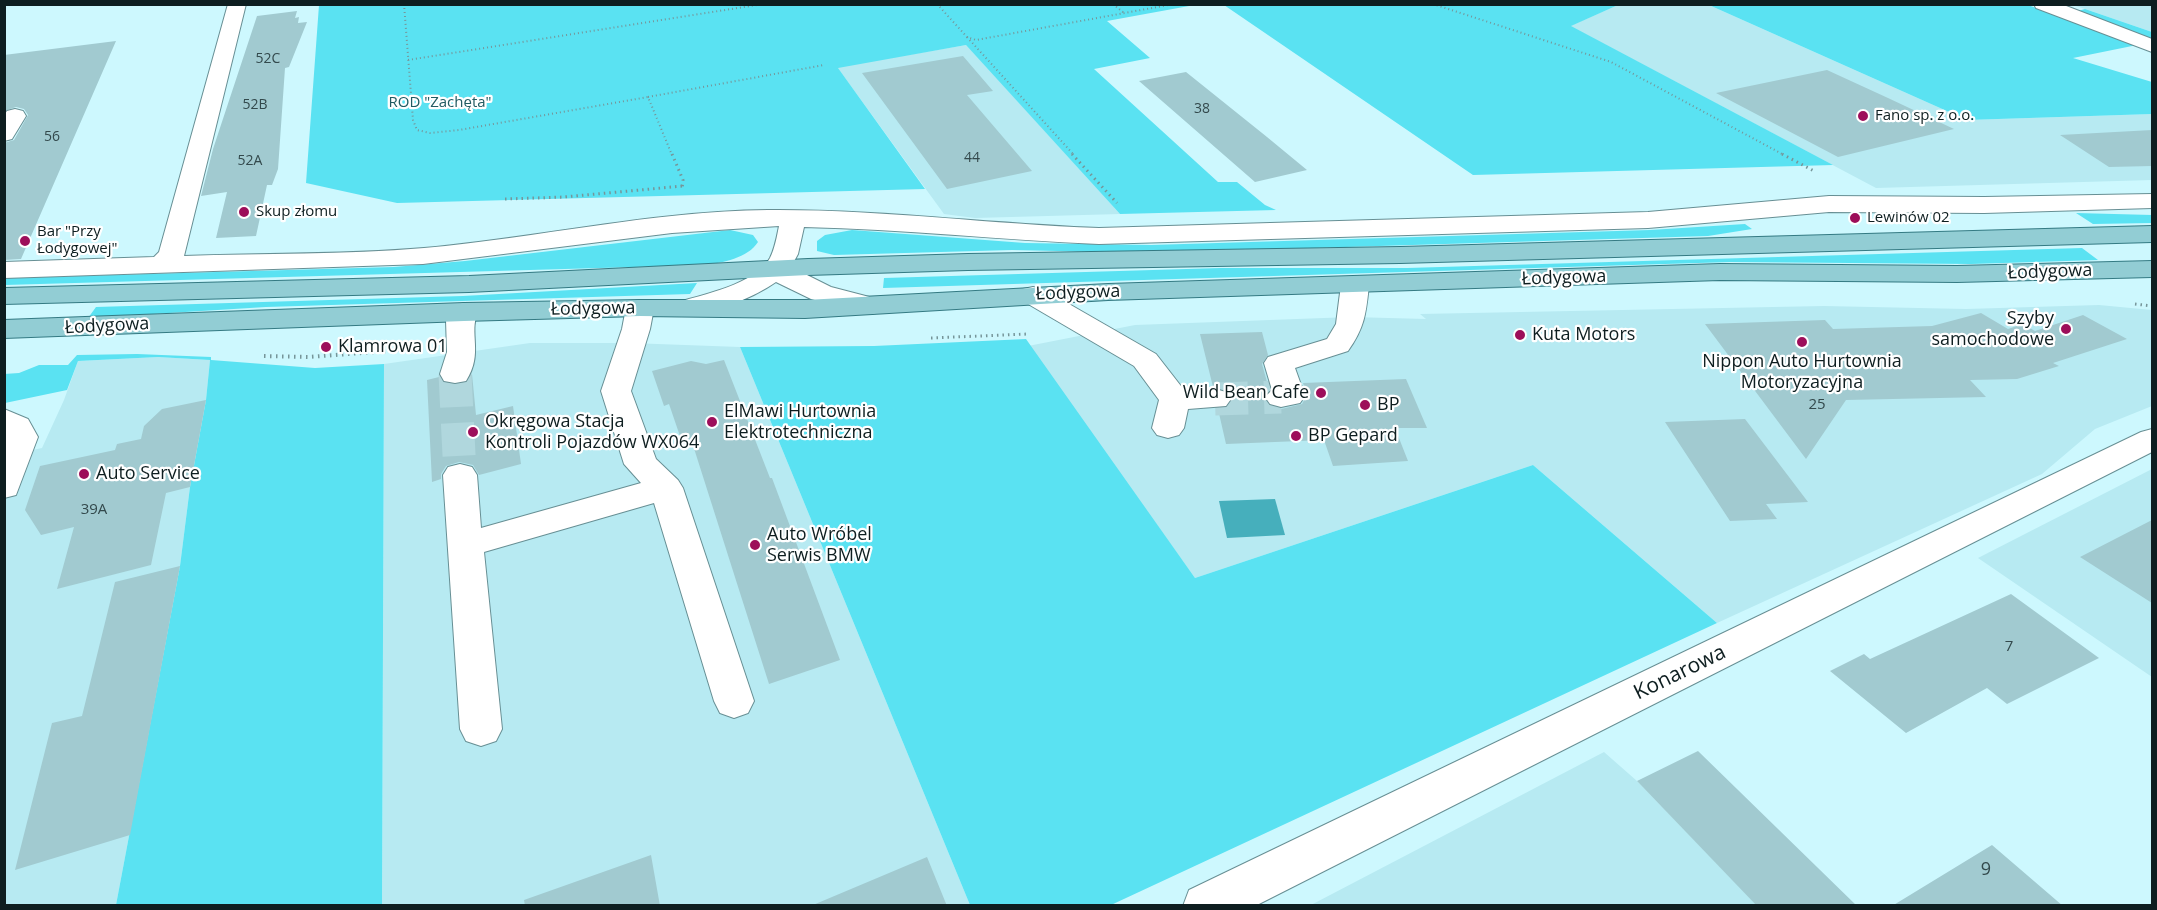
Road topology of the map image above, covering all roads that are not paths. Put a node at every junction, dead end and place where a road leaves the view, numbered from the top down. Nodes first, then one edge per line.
1 (237, 4) edge
2 (2043, 4) edge
3 (2152, 46) edge
4 (2152, 201) edge
5 (793, 218) junction
6 (2152, 234) edge
7 (161, 265) junction
8 (2152, 269) edge
9 (4, 270) edge
10 (775, 270) junction
11 (1355, 285) junction
12 (1033, 295) junction
13 (8, 299) edge
14 (871, 306) junction
15 (640, 308) junction
16 (684, 309) junction
17 (464, 312) junction
18 (4, 329) edge
19 (455, 374) tunnel mouth
20 (1281, 397) dead end
21 (1215, 399) tunnel mouth
22 (4, 419) edge
23 (2152, 439) edge
24 (460, 475) tunnel mouth
25 (4, 487) edge
26 (666, 488) junction
27 (465, 544) junction
28 (734, 701) dead end
29 (480, 729) dead end
30 (1206, 906) edge

1 - 7 street
2 - 3 street
4 - 5 street
5 - 7 street
5 - 10 street
6 - 10 main road, Łodygowa
7 - 9 street
8 - 11 main road, Łodygowa
10 - 13 main road, Łodygowa
10 - 14 street
10 - 16 street
11 - 12 main road, Łodygowa
11 - 20 street
12 - 14 main road, Łodygowa
12 - 21 street
14 - 16 main road, Łodygowa
15 - 16 main road, Łodygowa
15 - 17 main road, Łodygowa
15 - 26 street
17 - 18 main road, Łodygowa
17 - 19 street
22 - 25 street
23 - 30 street, Konarowa
24 - 27 street
26 - 27 street
26 - 28 street
27 - 29 street

